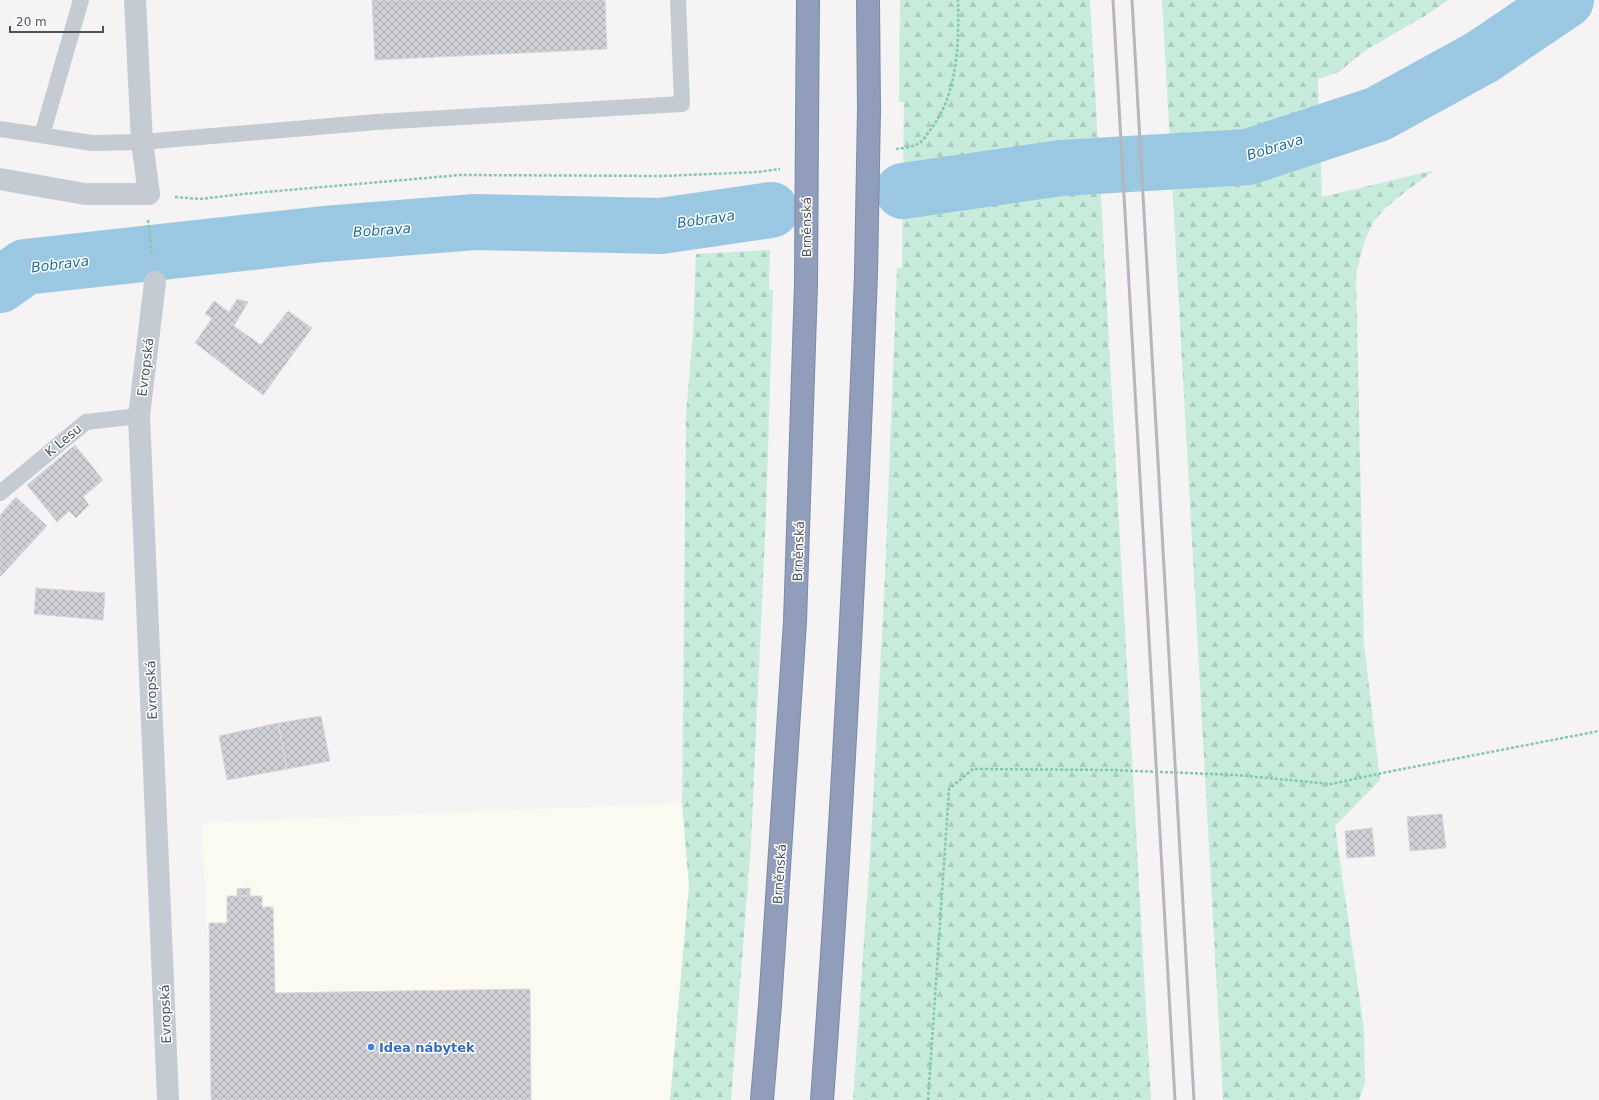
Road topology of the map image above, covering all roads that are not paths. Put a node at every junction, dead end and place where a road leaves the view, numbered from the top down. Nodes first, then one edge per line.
1 (81, 0) edge
2 (135, 0) edge
3 (678, 0) edge
4 (808, 0) edge
5 (868, 0) edge
6 (0, 129) edge
7 (42, 136) junction
8 (142, 142) junction
9 (0, 179) edge
10 (155, 282) road end
11 (139, 416) junction
12 (0, 493) edge
13 (168, 1100) edge
14 (762, 1100) edge
15 (822, 1100) edge

1 - 7 lane
2 - 8 street
3 - 8 lane
4 - 14 highway, Brněnská, bridge
5 - 15 highway, bridge
6 - 7 lane
7 - 8 lane
8 - 9 street
10 - 11 street, Evropská
11 - 12 lane, K Lesu
11 - 13 street, Evropská

